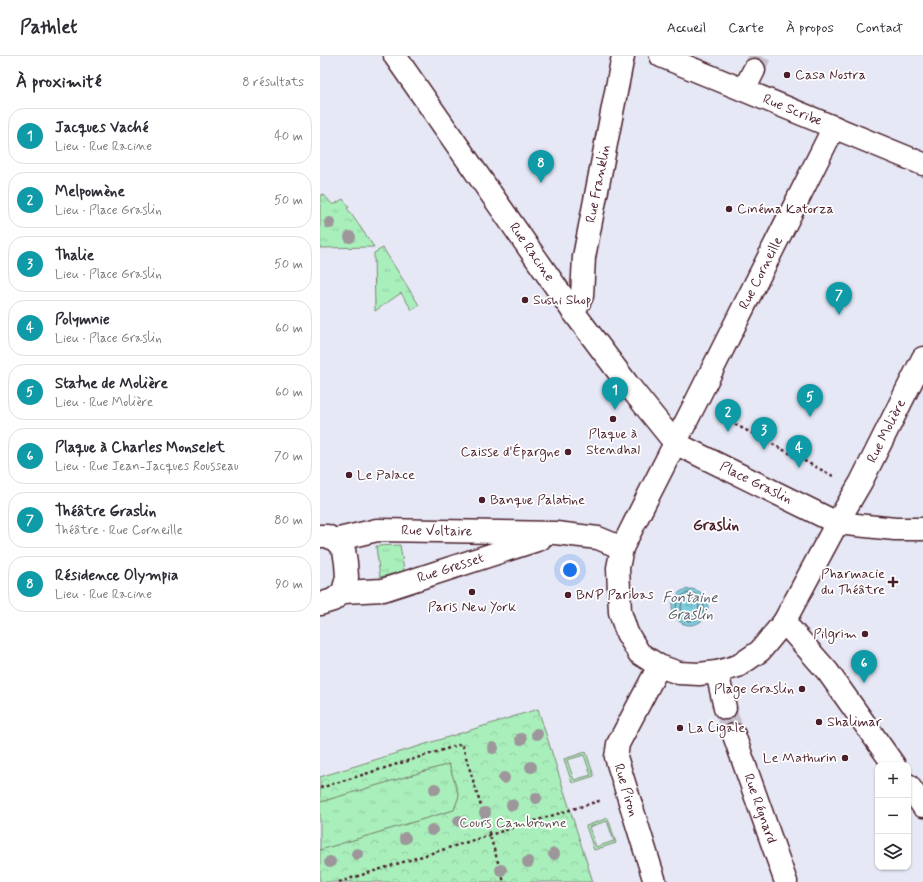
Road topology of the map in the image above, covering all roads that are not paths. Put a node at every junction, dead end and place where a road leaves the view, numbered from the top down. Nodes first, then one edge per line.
1 (395, 56) edge
2 (623, 56) edge
3 (661, 56) edge
4 (754, 70) tunnel mouth
5 (744, 90) junction
6 (834, 127) junction
7 (923, 164) edge
8 (572, 310) junction
9 (923, 358) edge
10 (675, 443) junction
11 (837, 523) junction
12 (913, 529) edge
13 (556, 533) junction
14 (328, 538) edge
15 (622, 548) junction
16 (342, 592) junction
17 (320, 604) edge
18 (784, 622) junction
19 (659, 666) junction
20 (717, 672) junction
21 (725, 708) tunnel mouth
22 (734, 735) tunnel mouth
23 (892, 762) edge
24 (911, 789) edge
25 (923, 806) edge
26 (655, 882) edge
27 (786, 882) edge

1 - 8 street, Rue Racine
2 - 8 street, Rue Franklin
3 - 5 street, Rue Scribe
4 - 5 street
5 - 6 street, Rue Scribe
6 - 7 street, Rue Scribe
6 - 10 street, Rue Corneille
8 - 10 street, Rue Racine
9 - 11 street, Rue Molière
10 - 11 street, Place Graslin
10 - 15 street
11 - 12 street, Place Graslin
11 - 18 street
13 - 14 street, Rue Voltaire
13 - 15 street
13 - 16 street, Rue Gresset
14 - 16 street
15 - 19 street
16 - 17 street, Rue Gresset
18 - 20 street
18 - 23 street
19 - 20 street
19 - 26 street, Rue Piron
20 - 21 street
22 - 27 street, Rue Régnard
24 - 25 street

